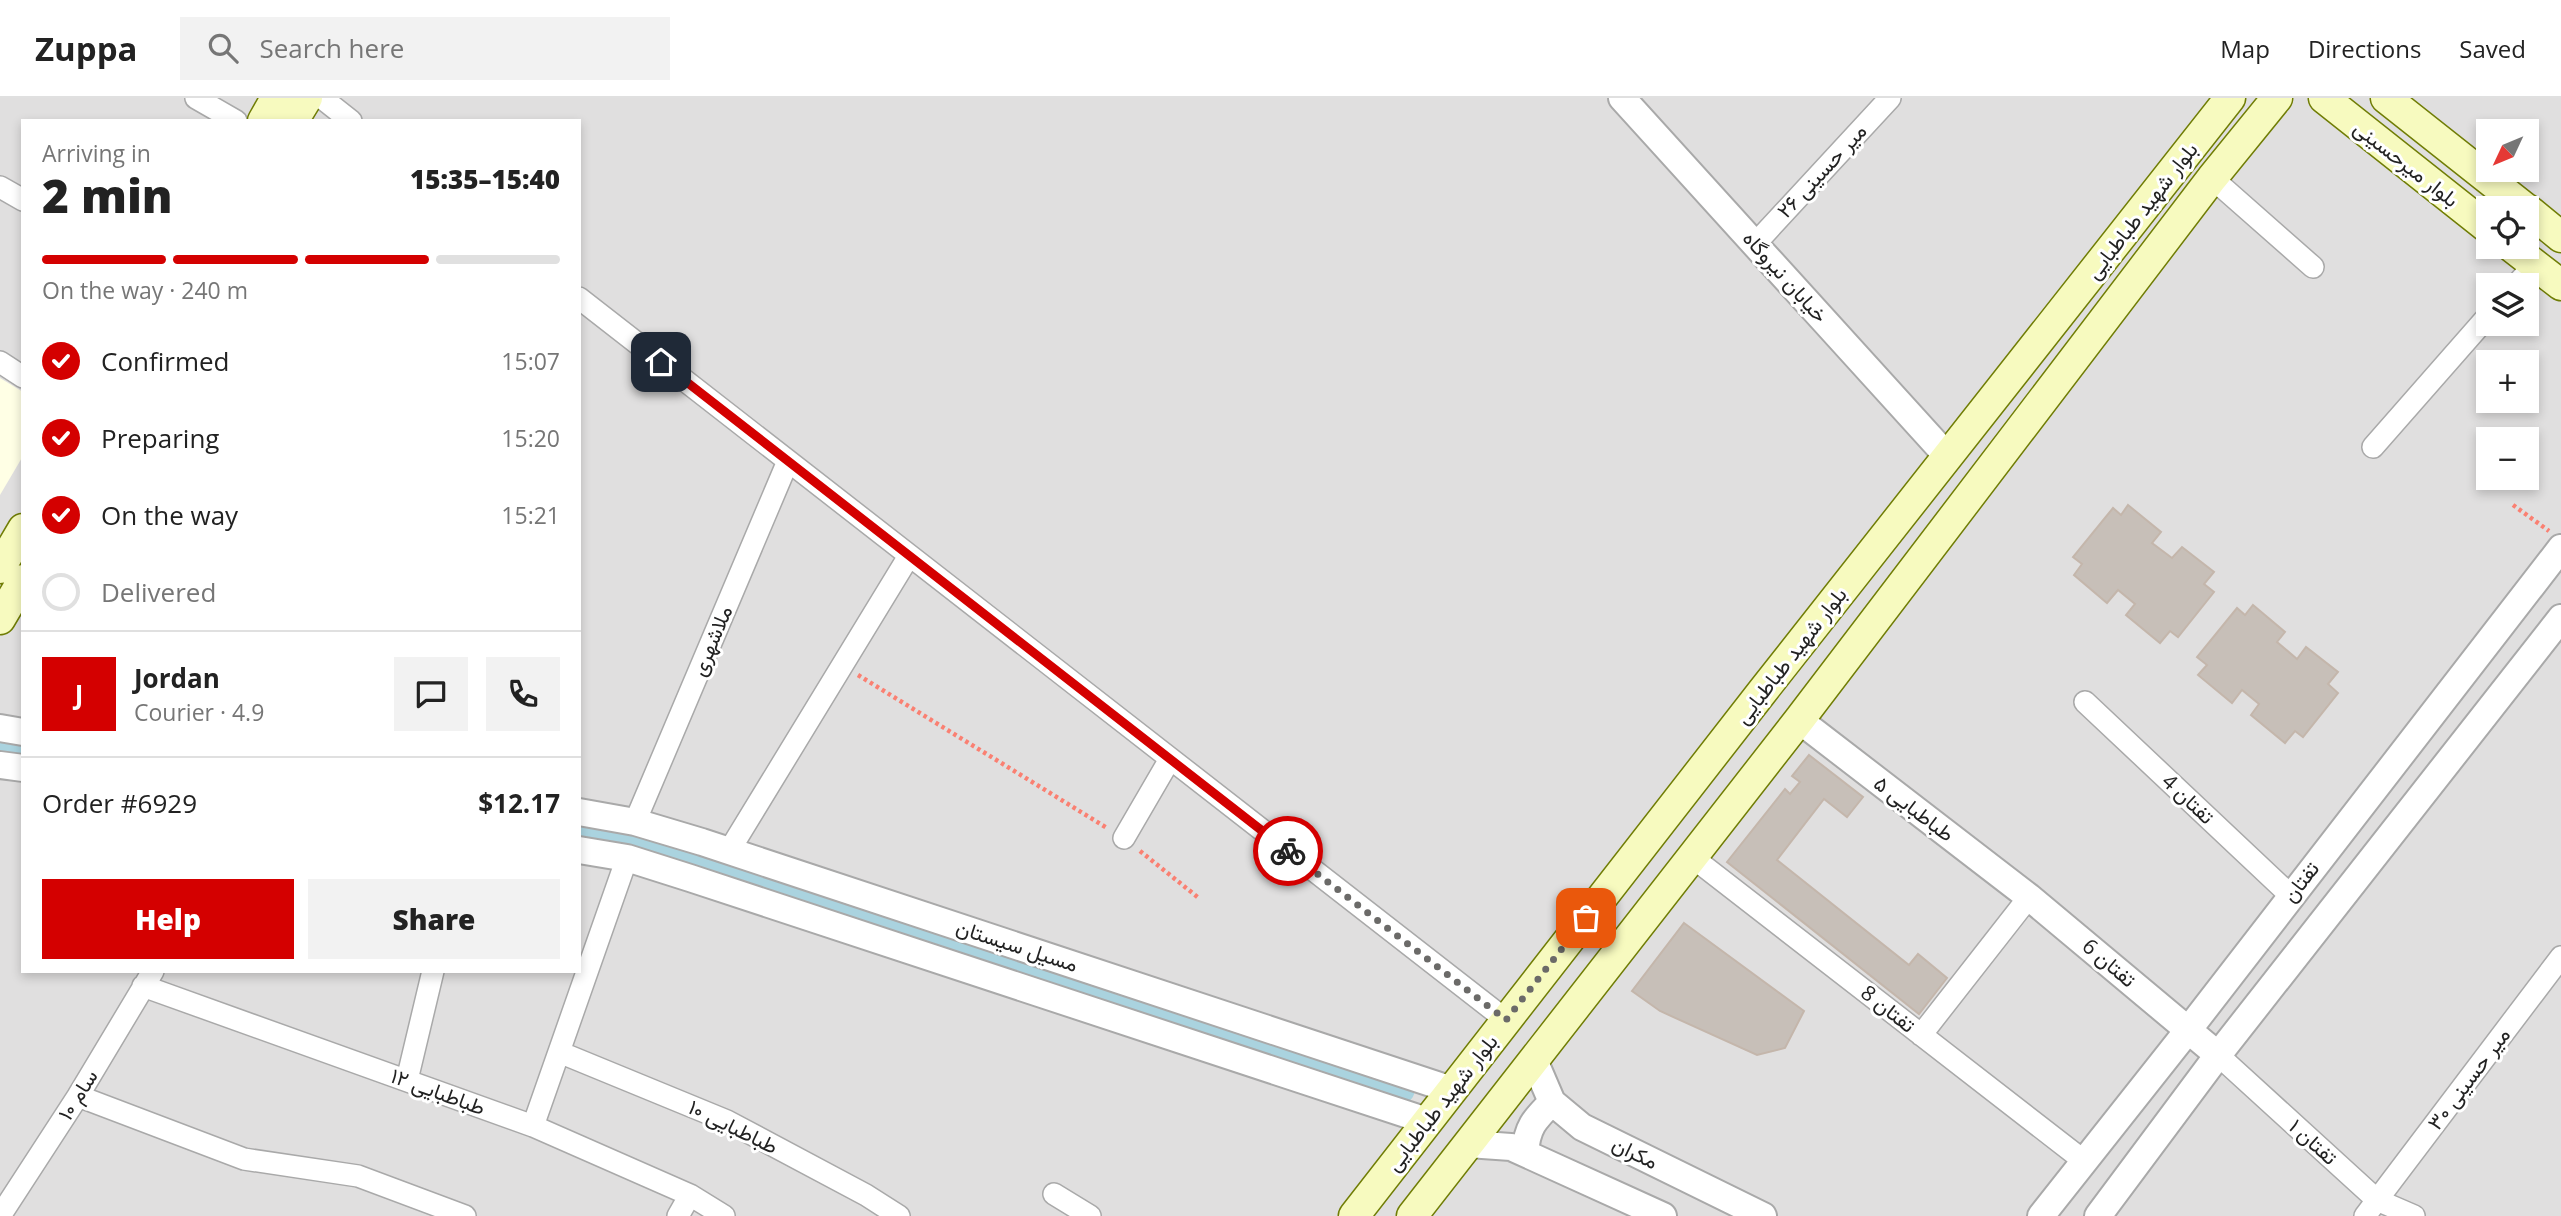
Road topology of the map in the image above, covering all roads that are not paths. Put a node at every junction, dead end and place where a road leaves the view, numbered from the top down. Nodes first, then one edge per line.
1 (195, 98) edge
2 (276, 98) edge
3 (307, 98) edge
4 (322, 98) edge
5 (1622, 98) edge
6 (1890, 98) edge
7 (2230, 98) edge
8 (2277, 98) edge
9 (2325, 98) edge
10 (2386, 98) edge
11 (232, 119) edge
12 (264, 119) edge
13 (294, 119) edge
14 (348, 119) edge
15 (2212, 178) junction
16 (0, 187) edge
17 (2476, 196) edge
18 (2486, 196) edge
19 (21, 199) edge
20 (2539, 228) edge
21 (2561, 237) edge
22 (1755, 244) junction
23 (2521, 265) edge
24 (2313, 267) dead end
25 (2561, 285) edge
26 (581, 301) edge
27 (2476, 330) edge
28 (0, 362) edge
29 (21, 376) edge
30 (2373, 447) dead end
31 (1948, 457) junction
32 (788, 461) junction
33 (21, 532) edge
34 (2556, 540) edge
35 (909, 556) junction
36 (0, 568) edge
37 (21, 583) edge
38 (2561, 618) edge
39 (0, 619) edge
40 (2085, 702) dead end
41 (1799, 720) junction
42 (0, 728) edge
43 (21, 732) edge
44 (1170, 759) junction
45 (0, 765) edge
46 (21, 768) edge
47 (581, 812) edge
48 (635, 822) junction
49 (1124, 838) road end
50 (581, 850) edge
51 (729, 851) junction
52 (1692, 857) junction
53 (627, 858) junction
54 (2290, 895) junction
55 (2029, 897) junction
56 (2561, 957) edge
57 (433, 973) edge
58 (148, 979) edge
59 (1506, 1020) junction
60 (2189, 1029) junction
61 (1921, 1035) junction
62 (559, 1052) junction
63 (2218, 1055) junction
64 (1534, 1059) junction
65 (407, 1080) junction
66 (1452, 1090) junction
67 (78, 1096) junction
68 (1552, 1102) junction
69 (1427, 1121) junction
70 (533, 1126) junction
71 (1468, 1144) junction
72 (1525, 1153) junction
73 (2084, 1161) junction
74 (1054, 1194) dead end
75 (690, 1195) junction
76 (2371, 1208) edge
77 (0, 1216) edge
78 (465, 1216) edge
79 (678, 1216) edge
80 (724, 1216) edge
81 (900, 1216) edge
82 (1090, 1216) edge
83 (1354, 1216) edge
84 (1412, 1216) edge
85 (1662, 1216) edge
86 (1763, 1216) edge
87 (2041, 1216) edge
88 (2098, 1216) edge
89 (2414, 1216) edge

1 - 11 street
2 - 12 main road
3 - 13 main road
4 - 14 street
5 - 22 street, خیابان نیروگاه
6 - 22 street, میر حسینی ۲۶
7 - 31 main road, بلوار شهید طباطبایی
8 - 15 main road, بلوار شهید طباطبایی
9 - 17 main road, بلوار میرحسینی
10 - 18 main road, بلوار میرحسینی
15 - 24 street
15 - 41 main road, بلوار شهید طباطبایی
16 - 19 street
20 - 21 main road, بلوار میرحسینی
22 - 31 street, خیابان نیروگاه
23 - 25 main road
26 - 32 street
27 - 30 street
28 - 29 street
31 - 59 main road, بلوار شهید طباطبایی
32 - 35 street
32 - 48 street, ملاشهری
33 - 36 main road
34 - 54 street, تفتان
35 - 44 street
35 - 51 street
37 - 39 main road
38 - 63 street, تفتان
40 - 54 street, تفتان 4
41 - 52 main road, بلوار شهید طباطبایی
41 - 55 street, طباطبایی ۵
42 - 43 street
44 - 49 street
44 - 59 street
45 - 46 street
47 - 48 street, مسیل سیستان
48 - 51 street, مسیل سیستان
50 - 53 street, مسیل سیستان
51 - 66 street, مسیل سیستان
52 - 61 street, تفتان 8
52 - 64 main road, بلوار شهید طباطبایی
53 - 62 street
53 - 69 street, مسیل سیستان
54 - 60 street, تفتان
55 - 60 street, تفتان 6
55 - 61 street
56 - 76 street, میر حسینی ۳۰
57 - 65 street
58 - 65 street, طباطبایی ۱۲
58 - 67 street, سام ۱۰
59 - 66 main road, بلوار شهید طباطبایی
60 - 63 street, تفتان 6
60 - 73 street, تفتان
61 - 73 street, تفتان 8
62 - 70 street
62 - 81 street, طباطبایی ۱۰
63 - 76 street, تفتان ۱
63 - 88 street, تفتان
64 - 68 street, مکران
64 - 71 main road, بلوار شهید طباطبایی
65 - 70 street, طباطبایی ۱۲
66 - 69 main road, بلوار شهید طباطبایی
67 - 77 street, سام ۱۰
67 - 78 street
68 - 72 street
68 - 86 street, مکران
69 - 83 main road, بلوار شهید طباطبایی
70 - 75 street, طباطبایی ۱۲
71 - 72 street
71 - 84 main road, بلوار شهید طباطبایی
72 - 85 street
73 - 87 street, تفتان
74 - 82 street
75 - 79 street
75 - 80 street, طباطبایی ۱۲
76 - 89 street, تفتان ۱

